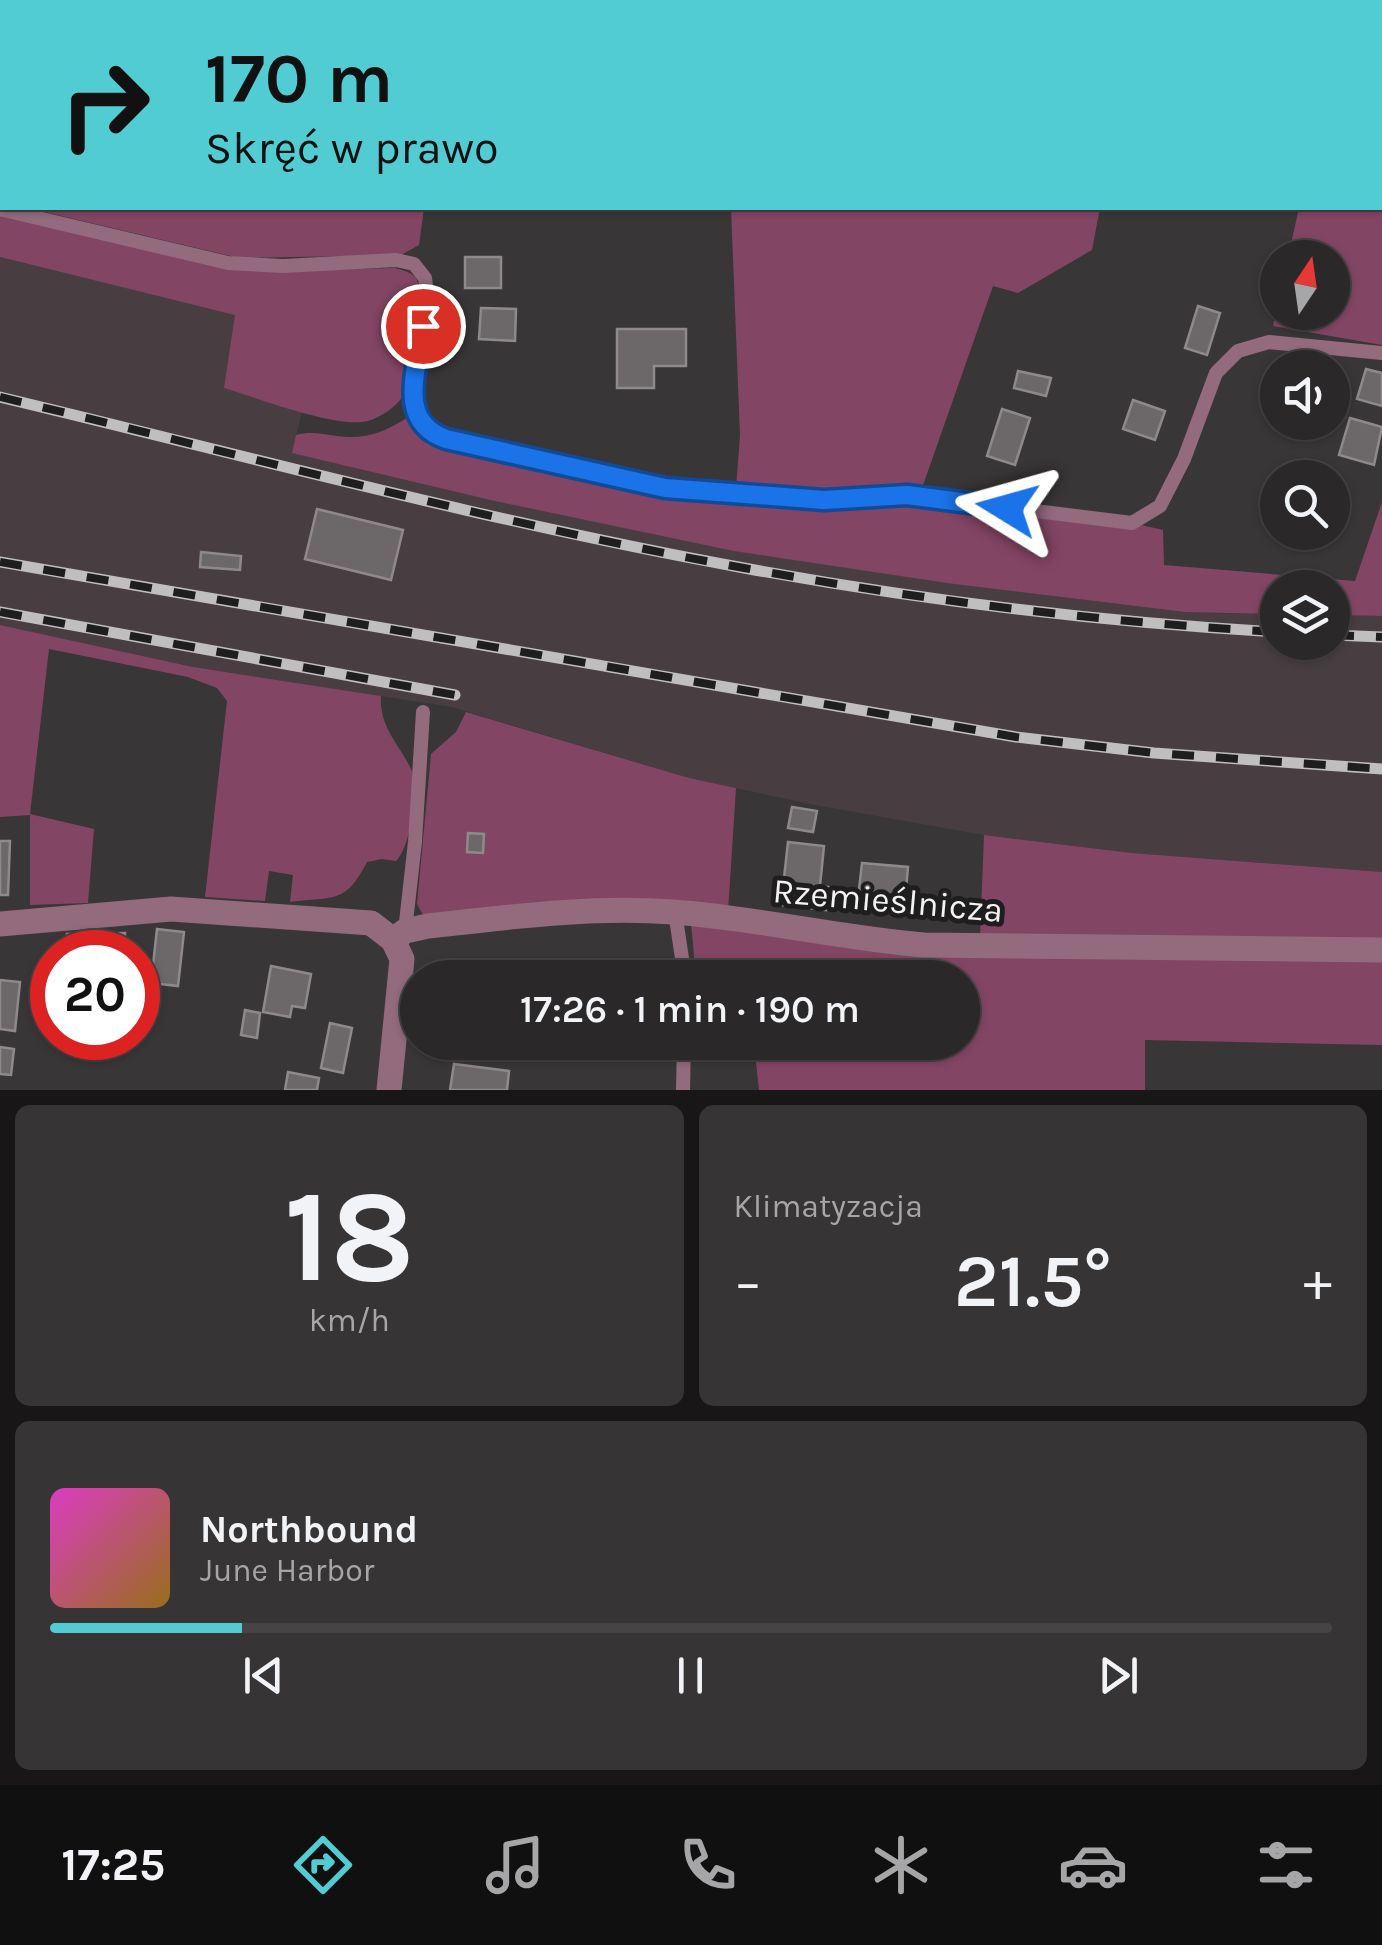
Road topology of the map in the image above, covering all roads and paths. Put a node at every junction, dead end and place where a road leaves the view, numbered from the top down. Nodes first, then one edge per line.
1 (4, 210) edge
2 (1382, 353) edge
3 (424, 712) dead end
4 (676, 912) junction
5 (0, 924) edge
6 (396, 936) junction
7 (1382, 950) edge
8 (683, 960) edge
9 (684, 1060) edge
10 (388, 1090) edge
11 (683, 1090) edge

1 - 2 lane
3 - 6 lane
4 - 6 street, Rzemieślnicza
4 - 7 street, Rzemieślnicza
4 - 8 lane
5 - 6 street, Rzemieślnicza
6 - 10 street
9 - 11 lane

